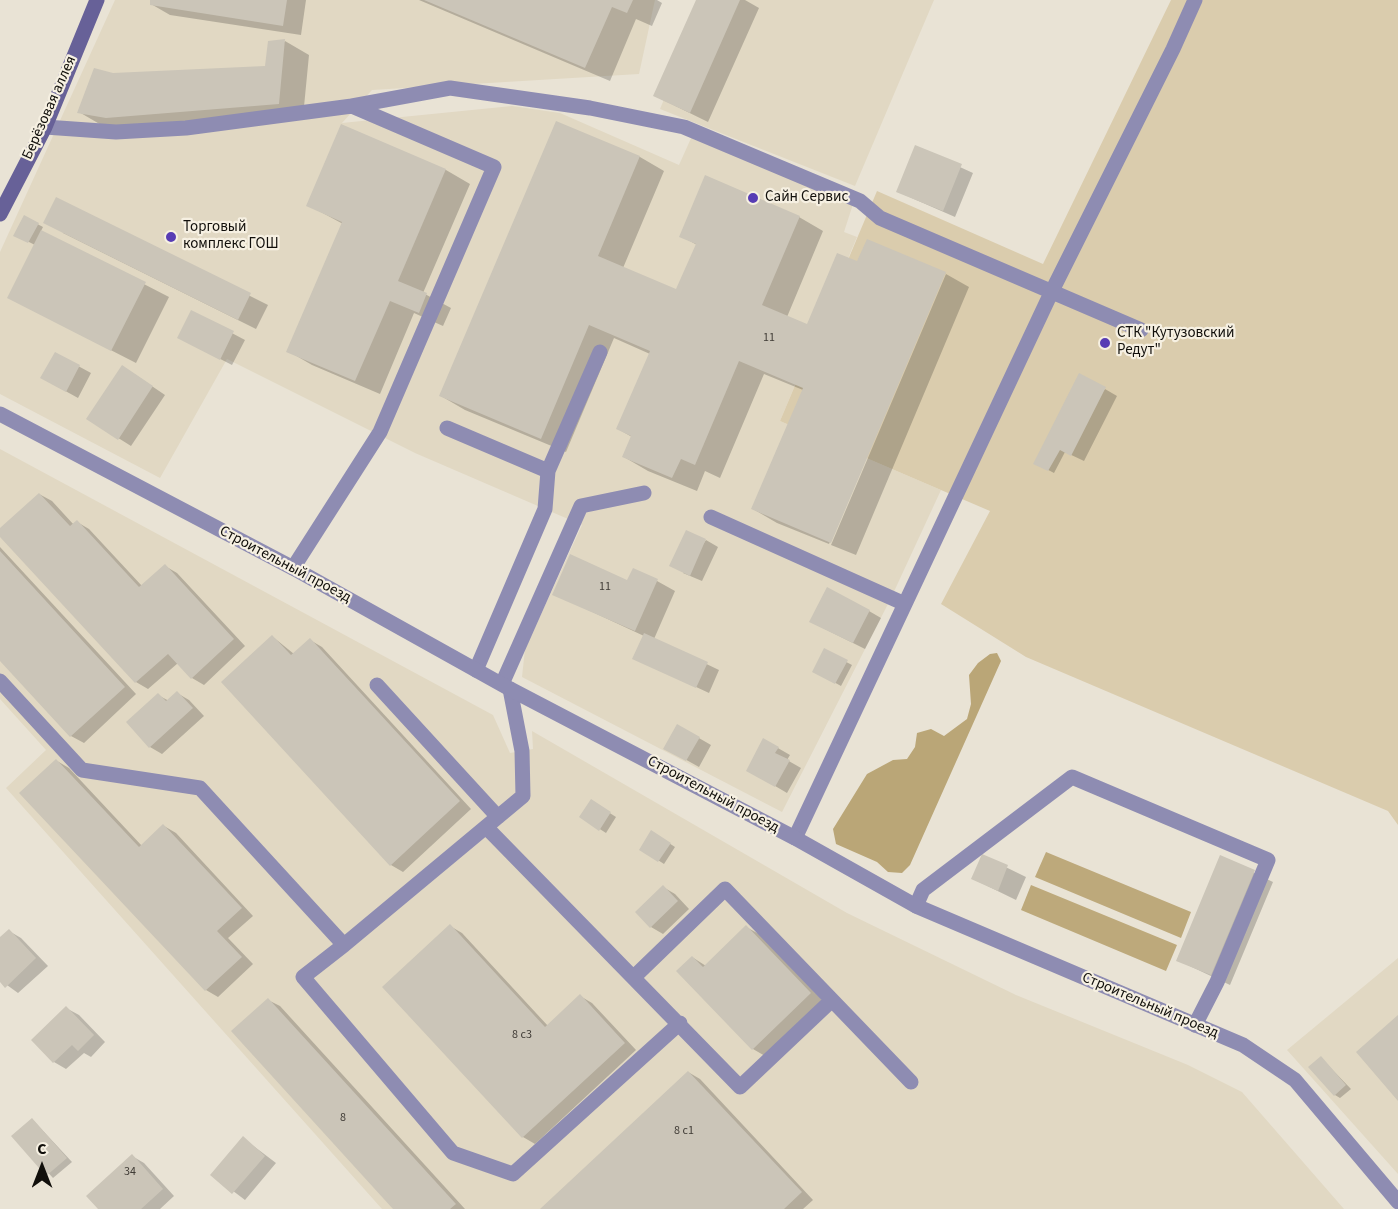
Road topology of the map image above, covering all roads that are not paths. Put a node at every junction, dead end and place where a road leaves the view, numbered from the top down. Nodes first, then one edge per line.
1 (97, 0) edge
2 (1195, 0) edge
3 (352, 106) junction
4 (45, 127) junction
5 (0, 214) edge
6 (1052, 293) junction
7 (1141, 330) dead end
8 (600, 352) dead end
9 (0, 414) edge
10 (447, 428) dead end
11 (548, 471) junction
12 (644, 493) dead end
13 (711, 518) dead end
14 (292, 568) junction
15 (905, 604) junction
16 (476, 670) junction
17 (0, 681) edge
18 (377, 685) dead end
19 (506, 687) junction
20 (492, 822) junction
21 (795, 838) junction
22 (915, 906) junction
23 (344, 945) junction
24 (634, 977) junction
25 (832, 1000) junction
26 (680, 1023) junction
27 (1195, 1025) junction
28 (910, 1082) dead end
29 (1398, 1202) edge

1 - 4 main road, Берёзовая аллея
2 - 6 street
3 - 4 street
3 - 6 street
3 - 14 street
4 - 5 main road, Берёзовая аллея
6 - 7 street
6 - 15 street
8 - 11 street
9 - 14 street, Строительный проезд
10 - 11 street
11 - 16 street
12 - 19 street
13 - 15 street
14 - 16 street, Строительный проезд
15 - 21 street
16 - 19 street, Строительный проезд
17 - 23 street
18 - 20 street
19 - 20 street
19 - 21 street, Строительный проезд
20 - 23 street
20 - 24 street
21 - 22 street, Строительный проезд
22 - 27 street, Строительный проезд
22 - 27 street
23 - 26 street
24 - 25 street
24 - 26 street
25 - 26 street
25 - 28 street
27 - 29 street, Строительный проезд

